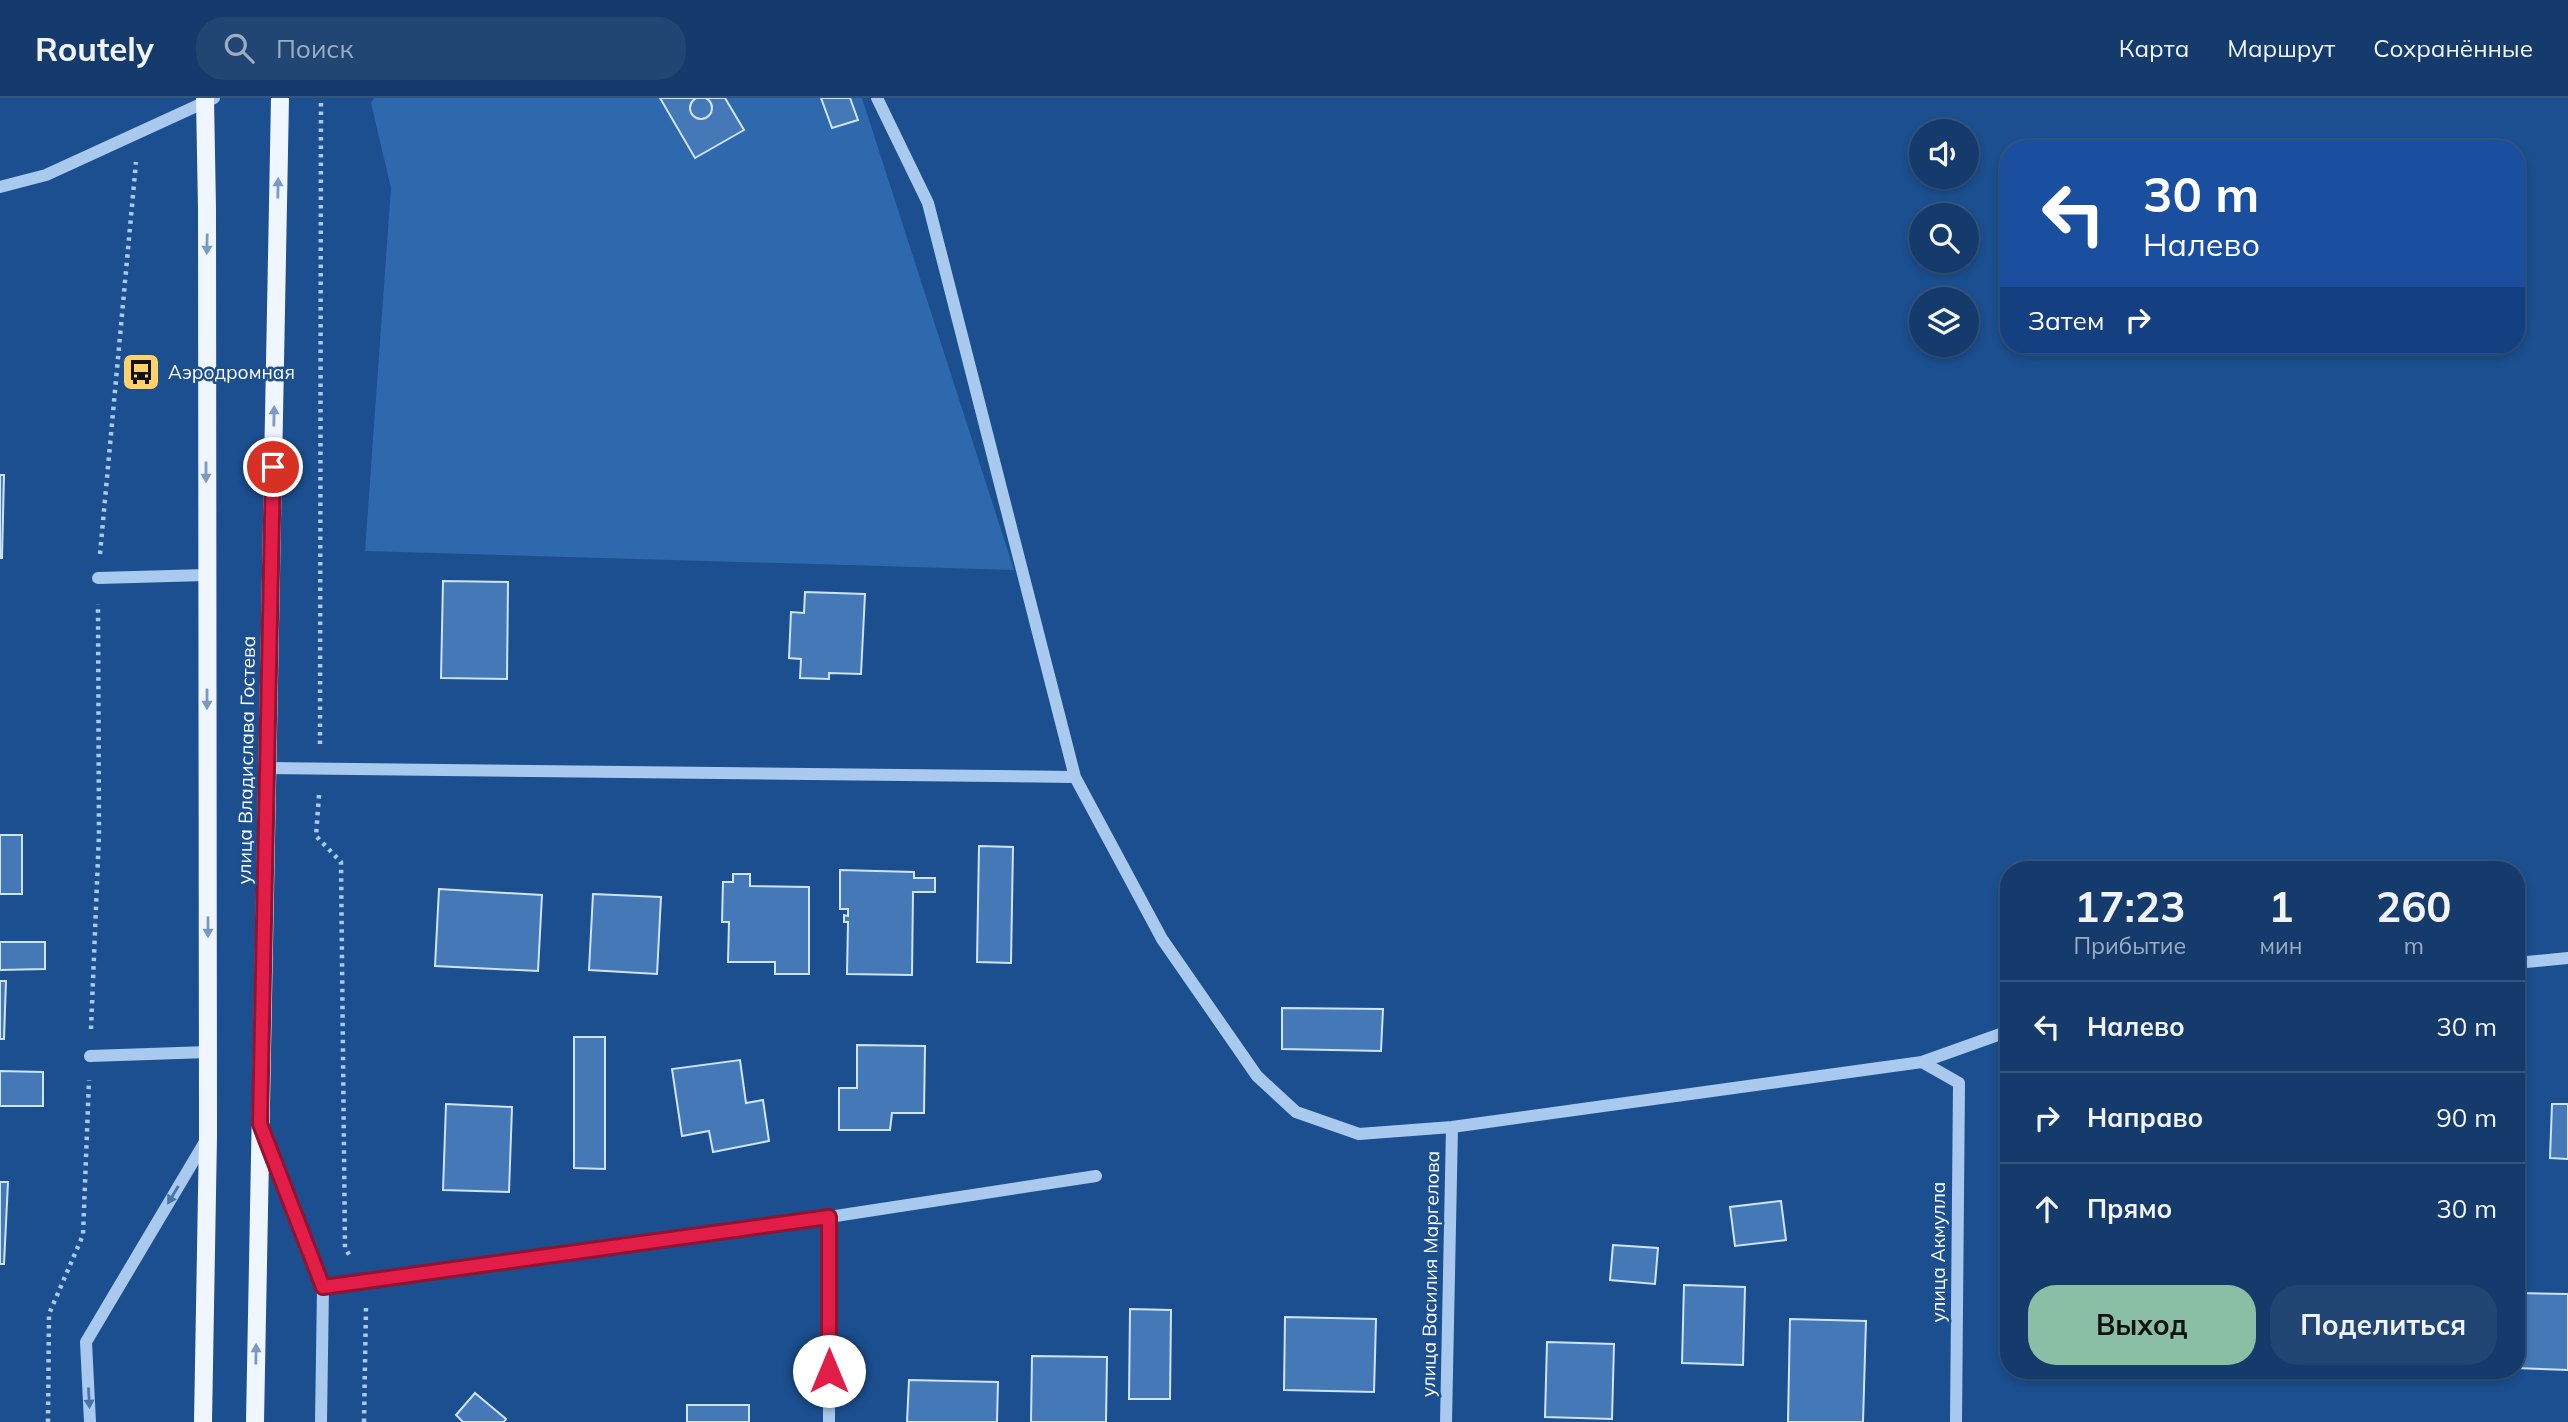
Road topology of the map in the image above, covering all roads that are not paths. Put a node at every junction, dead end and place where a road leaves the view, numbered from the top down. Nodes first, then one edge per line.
1 (280, 98) edge
2 (877, 98) edge
3 (208, 99) edge
4 (0, 187) edge
5 (206, 575) junction
6 (98, 578) road end
7 (266, 768) junction
8 (1075, 777) junction
9 (2568, 958) edge
10 (2525, 961) edge
11 (2000, 1034) edge
12 (208, 1052) junction
13 (90, 1056) road end
14 (1922, 1062) junction
15 (260, 1124) junction
16 (1452, 1127) junction
17 (208, 1136) junction
18 (1096, 1176) dead end
19 (829, 1217) junction
20 (323, 1287) junction
21 (90, 1422) edge
22 (203, 1422) edge
23 (255, 1422) edge
24 (321, 1422) edge
25 (829, 1422) edge
26 (1446, 1422) edge
27 (1956, 1422) edge

7 -> 1 main road, улица Владислава Гостева
2 - 8 street
3 - 4 street
3 -> 5 main road, улица Владислава Гостева
5 - 6 street
5 -> 12 main road, улица Владислава Гостева
7 - 8 street
7 - 15 main road, улица Владислава Гостева
8 - 16 street
9 - 10 street
11 - 14 street
12 - 13 street
12 - 17 main road, улица Владислава Гостева
14 - 16 street
14 - 27 street, улица Акмулла
15 - 20 street
23 -> 15 main road, улица Владислава Гостева
16 - 26 street, улица Василия Маргелова
17 -> 21 street
17 - 22 main road, улица Владислава Гостева
18 - 19 street
19 - 20 street
19 - 25 street
20 - 24 street

